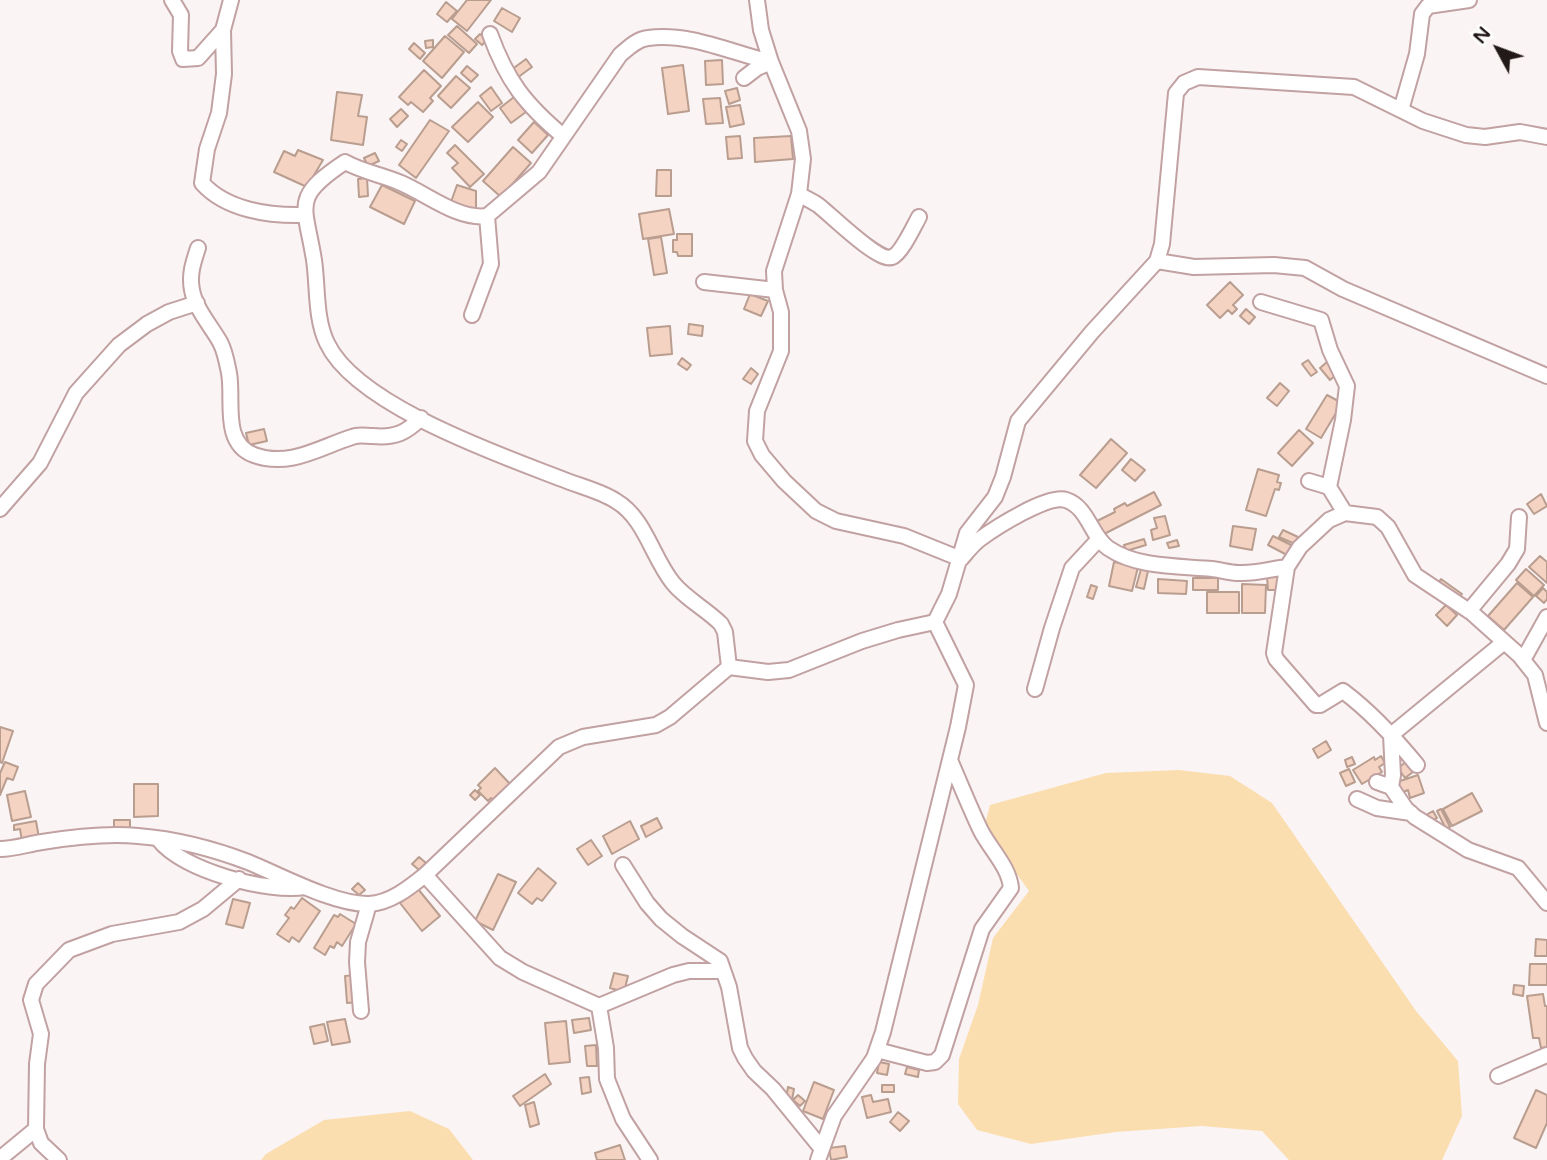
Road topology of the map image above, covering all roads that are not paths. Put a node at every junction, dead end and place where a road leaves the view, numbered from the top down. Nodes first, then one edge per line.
1 (172, 0) edge
2 (231, 0) edge
3 (757, 0) edge
4 (1469, 0) edge
5 (223, 30) junction
6 (490, 34) dead end
7 (771, 62) junction
8 (744, 78) dead end
9 (1401, 110) junction
10 (563, 136) junction
11 (1547, 137) edge
12 (799, 194) junction
13 (304, 215) junction
14 (487, 216) junction
15 (919, 217) dead end
16 (198, 248) dead end
17 (1157, 261) junction
18 (704, 282) dead end
19 (775, 290) junction
20 (1261, 302) dead end
21 (197, 303) junction
22 (472, 314) dead end
23 (1547, 376) edge
24 (421, 418) junction
25 (1309, 481) dead end
26 (1329, 487) junction
27 (0, 509) edge
28 (1345, 513) junction
29 (1519, 517) dead end
30 (1098, 540) junction
31 (961, 559) junction
32 (1287, 567) junction
33 (1469, 611) junction
34 (1547, 617) edge
35 (935, 622) junction
36 (1503, 643) junction
37 (1523, 660) junction
38 (729, 667) junction
39 (1035, 689) dead end
40 (1547, 723) edge
41 (1391, 735) junction
42 (950, 760) junction
43 (1417, 765) dead end
44 (1357, 799) dead end
45 (1410, 813) junction
46 (159, 839) junction
47 (0, 849) edge
48 (623, 865) dead end
49 (425, 875) junction
50 (239, 879) junction
51 (306, 887) junction
52 (1547, 903) edge
53 (369, 904) junction
54 (723, 971) junction
55 (599, 1006) junction
56 (362, 1011) dead end
57 (877, 1050) junction
58 (1547, 1055) edge
59 (1498, 1076) dead end
60 (36, 1129) junction
61 (820, 1155) edge
62 (3, 1159) edge
63 (59, 1160) edge
64 (650, 1160) edge

1 - 5 street
2 - 5 street
3 - 7 street
4 - 9 street
5 - 13 street
6 - 10 street
7 - 8 street
7 - 10 street
7 - 12 street
9 - 11 street
9 - 17 street
10 - 14 street
12 - 15 street
12 - 19 street
13 - 14 street
13 - 24 street
14 - 22 street
16 - 21 street
17 - 23 street
17 - 31 street
18 - 19 street
19 - 31 street
20 - 26 street
21 - 24 street
21 - 27 street
24 - 38 street
25 - 26 street
26 - 28 street
28 - 32 street
28 - 33 street
29 - 33 street
30 - 31 street
30 - 32 street
30 - 39 street
31 - 35 street
32 - 41 street
33 - 36 street
34 - 37 street
35 - 38 street
35 - 42 street
36 - 37 street
36 - 41 street
37 - 40 street
38 - 49 street
41 - 43 street
41 - 45 street
42 - 57 street
42 - 57 street
44 - 45 street
45 - 52 street
46 - 47 street
46 - 50 street
46 - 51 street
48 - 54 street
49 - 53 street
49 - 55 street
50 - 51 street
50 - 60 street
51 - 53 street
53 - 56 street
54 - 55 street
54 - 61 street
55 - 64 street
57 - 61 street
58 - 59 street
60 - 62 street
60 - 63 street

